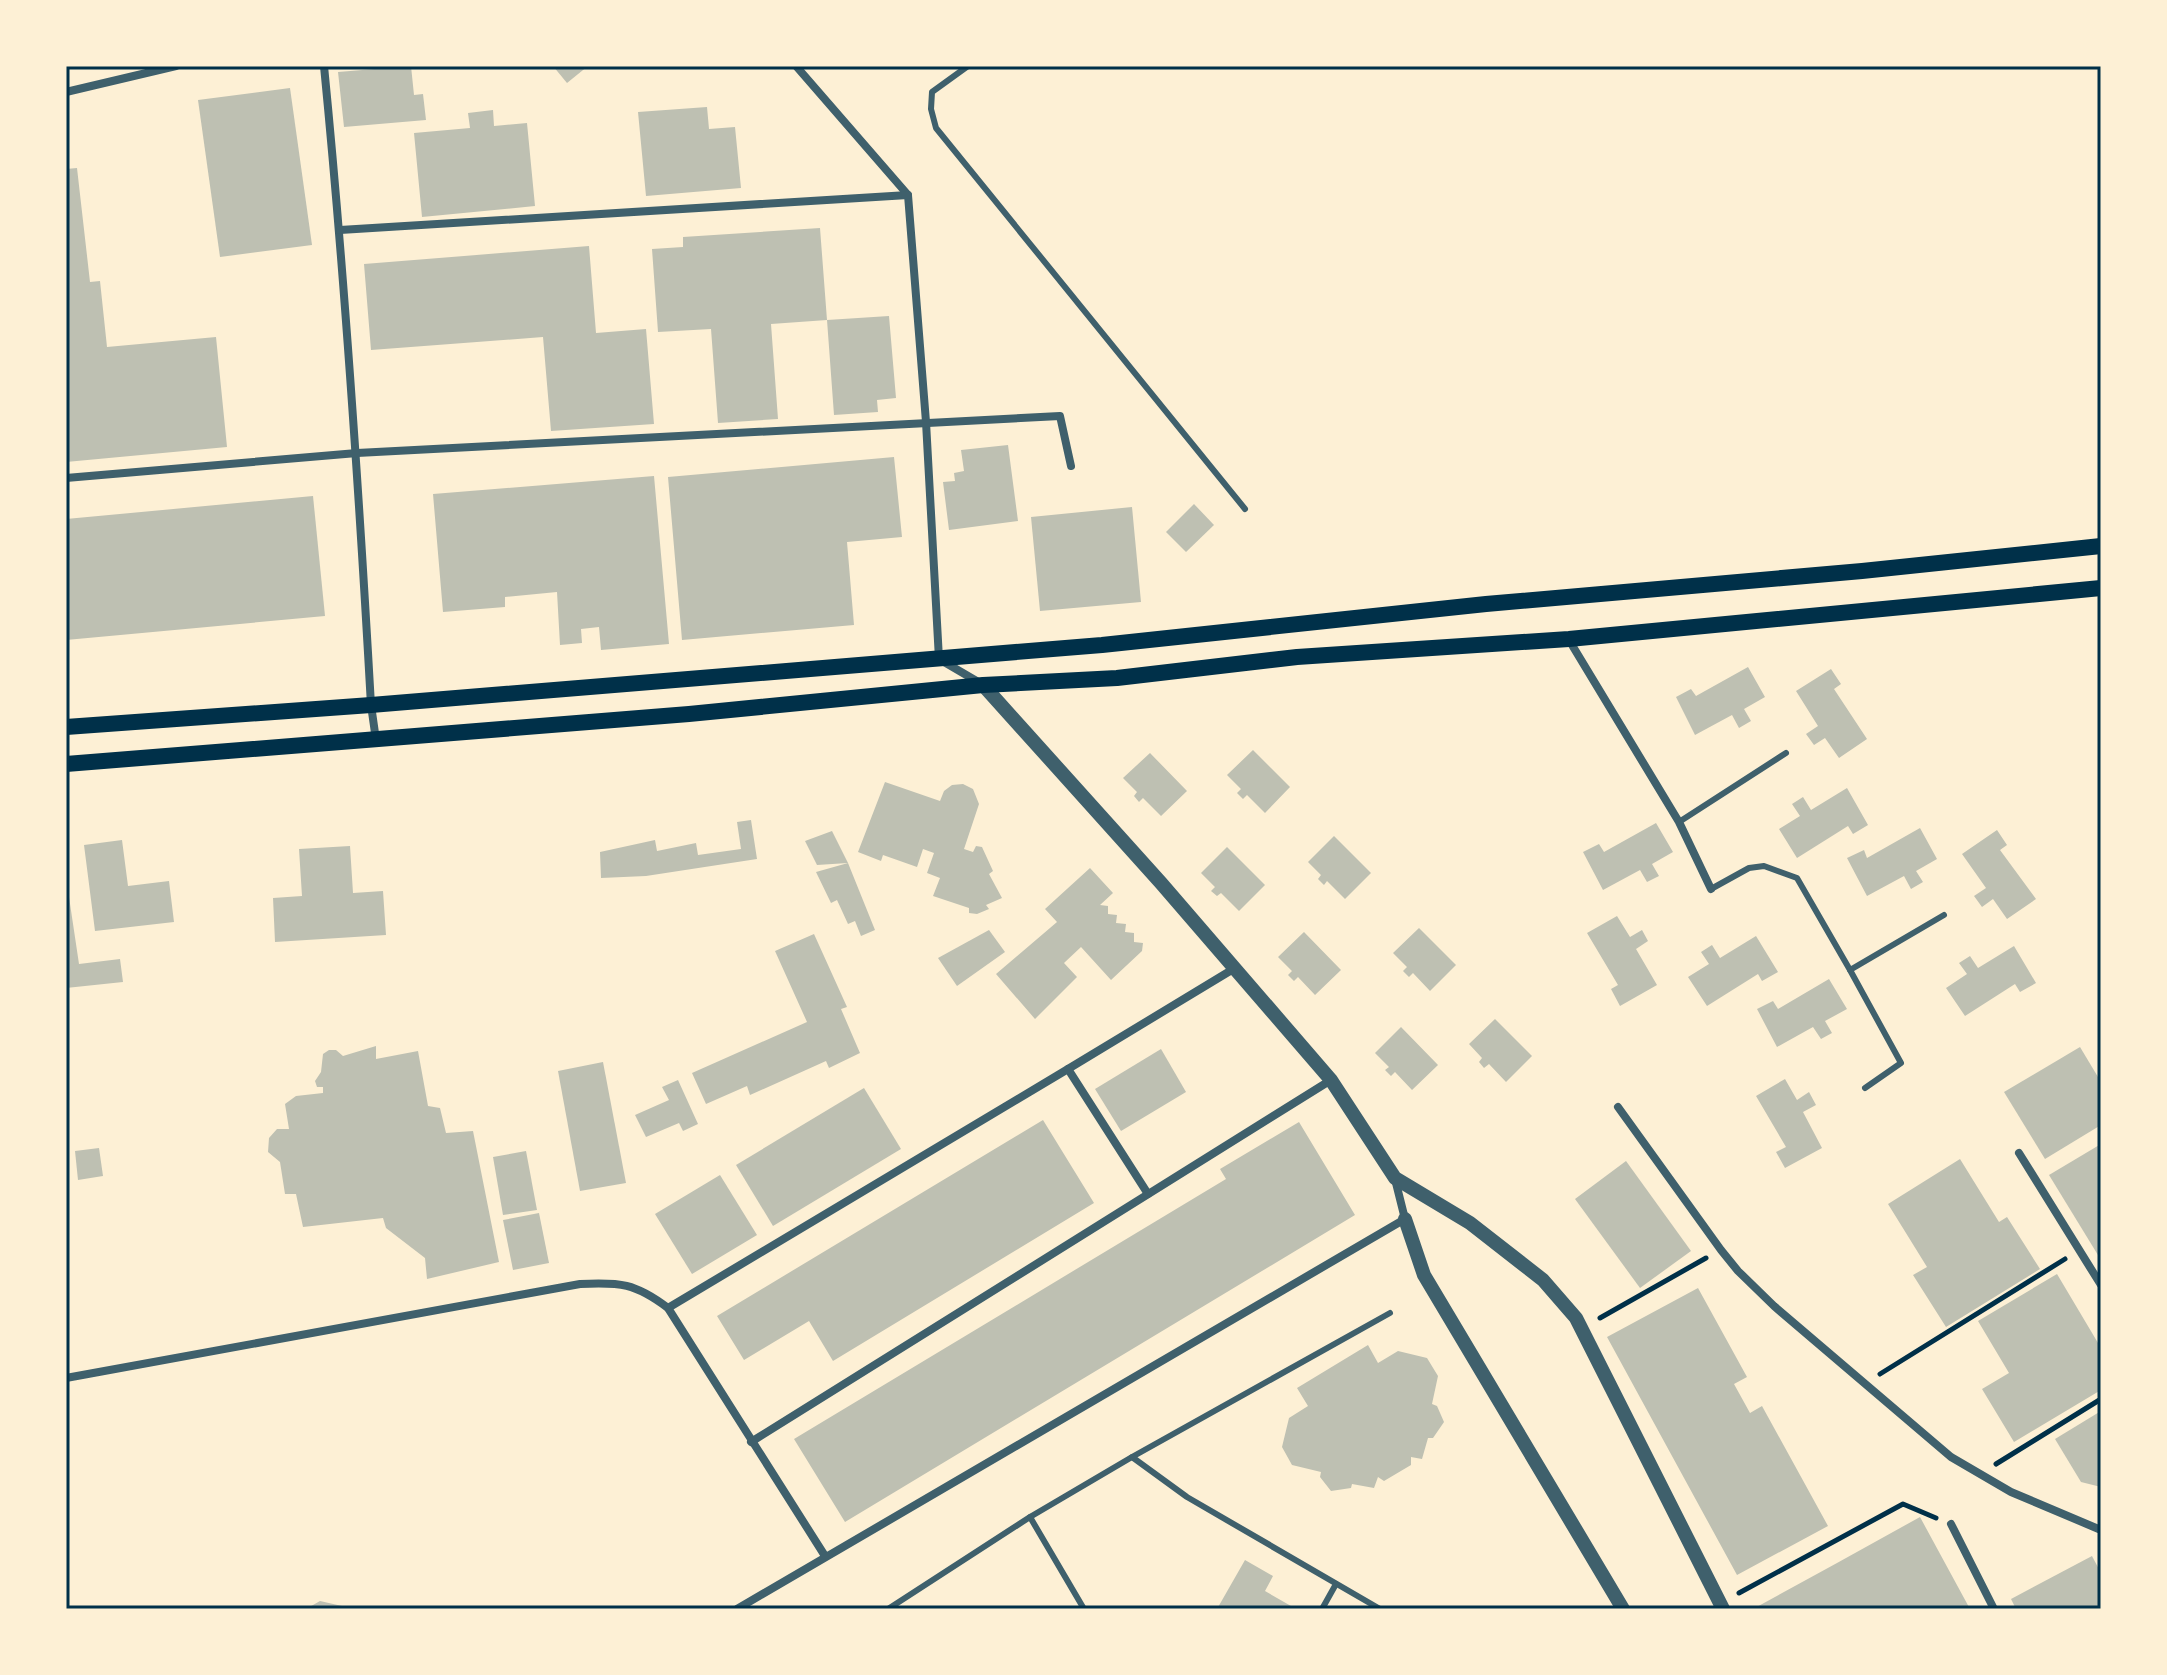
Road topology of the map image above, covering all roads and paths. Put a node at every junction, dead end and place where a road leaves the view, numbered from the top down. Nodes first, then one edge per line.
1 (176, 66) edge
2 (324, 66) edge
3 (796, 66) edge
4 (968, 66) edge
5 (66, 92) edge
6 (908, 195) junction
7 (340, 230) junction
8 (926, 422) junction
9 (357, 453) junction
10 (1071, 466) dead end
11 (66, 478) edge
12 (1245, 509) dead end
13 (2101, 546) edge
14 (2101, 588) edge
15 (1569, 639) junction
16 (939, 659) junction
17 (983, 685) junction
18 (371, 705) junction
19 (66, 727) edge
20 (376, 741) junction
21 (1786, 753) dead end
22 (66, 764) edge
23 (1679, 822) junction
24 (1711, 889) joint
25 (1944, 915) dead end
26 (1235, 968) junction
27 (1850, 970) junction
28 (1068, 1069) junction
29 (1331, 1080) junction
30 (1865, 1088) dead end
31 (1618, 1107) dead end
32 (2019, 1153) dead end
33 (1395, 1178) junction
34 (1148, 1194) junction
35 (1405, 1219) junction
36 (1721, 1250) junction
37 (2080, 1250) junction
38 (2101, 1285) edge
39 (668, 1308) junction
40 (1390, 1313) dead end
41 (1581, 1328) junction
42 (66, 1378) edge
43 (1865, 1384) junction
44 (2101, 1399) edge
45 (751, 1442) junction
46 (1132, 1457) junction
47 (1979, 1474) junction
48 (1030, 1517) junction
49 (1951, 1524) joint
50 (2101, 1530) edge
51 (825, 1556) junction
52 (1336, 1584) junction
53 (1722, 1606) edge
54 (737, 1609) edge
55 (888, 1609) edge
56 (1084, 1609) edge
57 (1322, 1609) edge
58 (1380, 1609) edge
59 (1623, 1609) edge
60 (1994, 1609) edge

1 - 5 street
2 - 7 street
3 - 6 street
4 - 12 lane
6 - 7 street
6 - 8 street
7 - 9 street
8 - 9 street
8 - 10 street
8 - 16 street
9 - 11 street
9 - 18 street
13 - 16 main road
14 - 15 main road
15 - 17 main road
15 - 23 street
16 - 17 street
16 - 18 main road
17 - 20 main road
17 - 26 street
18 - 19 main road
18 - 20 street
20 - 22 main road
21 - 23 lane
23 - 24 street
24 - 27 lane
25 - 27 lane
26 - 28 street
26 - 29 street
27 - 30 lane
28 - 34 street
28 - 39 street
29 - 33 street
29 - 34 street
31 - 36 street
32 - 37 street
33 - 35 street
33 - 41 street
34 - 45 street
35 - 51 street
35 - 59 street
36 - 41 path
36 - 43 street
37 - 38 street
37 - 43 path
39 - 42 street
39 - 45 street
40 - 46 lane
41 - 53 street
43 - 47 street
44 - 47 path
45 - 51 street
46 - 48 lane
46 - 52 lane
47 - 50 street
48 - 55 lane
48 - 56 lane
49 - 53 path
49 - 60 street
51 - 54 street
52 - 57 lane
52 - 58 lane

